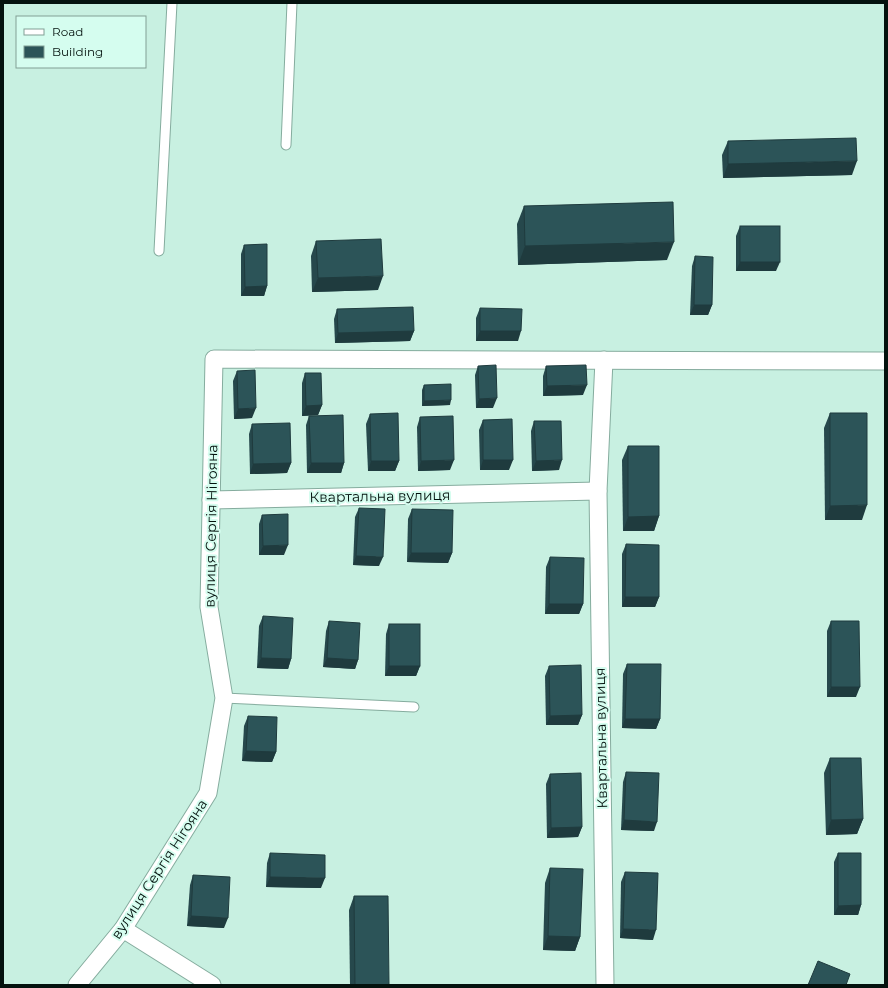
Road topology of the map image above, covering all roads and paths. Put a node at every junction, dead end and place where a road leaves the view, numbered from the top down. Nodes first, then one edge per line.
1 (172, 3) edge
2 (292, 3) edge
3 (286, 145) dead end
4 (159, 251) dead end
5 (604, 360) junction
6 (885, 361) edge
7 (598, 491) junction
8 (211, 500) junction
9 (224, 698) junction
10 (414, 706) dead end
11 (123, 929) junction
12 (77, 985) edge
13 (212, 985) edge
14 (605, 985) edge

1 - 4 lane
2 - 3 lane
5 - 6 street
5 - 7 street, Квартальна вулиця
5 - 8 street, вулиця Сергія Нігояна
7 - 8 street, Квартальна вулиця
7 - 14 street, Квартальна вулиця
8 - 9 street, вулиця Сергія Нігояна
9 - 10 lane
9 - 11 street, вулиця Сергія Нігояна
11 - 12 street, вулиця Сергія Нігояна
11 - 13 street

